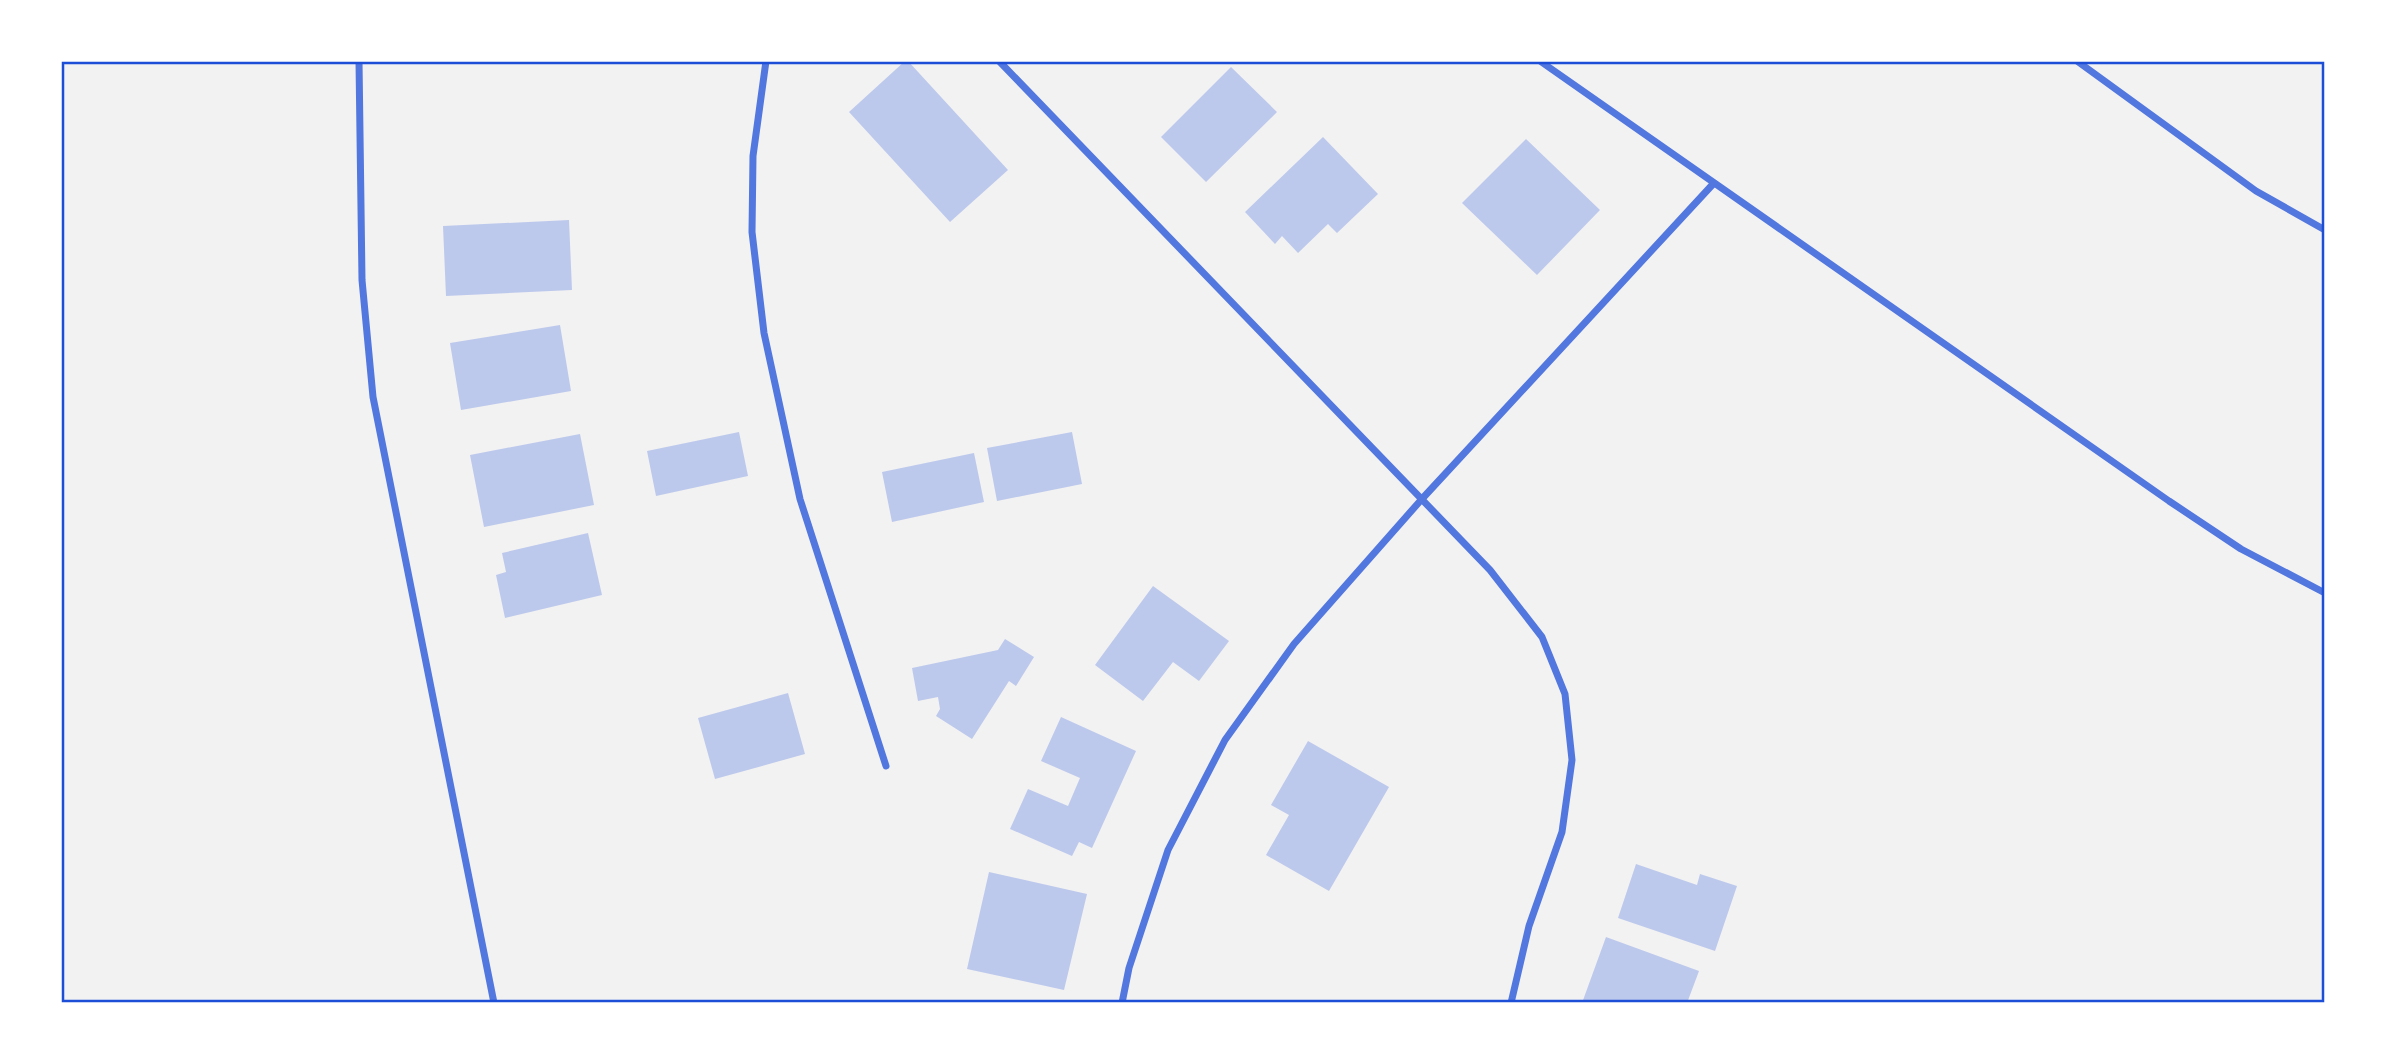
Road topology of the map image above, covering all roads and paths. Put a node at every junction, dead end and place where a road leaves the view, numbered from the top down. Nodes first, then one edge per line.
1 (359, 61) edge
2 (766, 61) edge
3 (999, 61) edge
4 (1540, 61) edge
5 (2077, 61) edge
6 (1714, 184) junction
7 (2325, 230) edge
8 (1420, 500) junction
9 (2325, 593) edge
10 (886, 766) dead end
11 (494, 1003) edge
12 (1122, 1003) edge
13 (1511, 1003) edge

1 - 11 street
2 - 10 street
3 - 8 street
4 - 6 street
5 - 7 street
6 - 8 street
6 - 9 street
8 - 12 street
8 - 13 street

